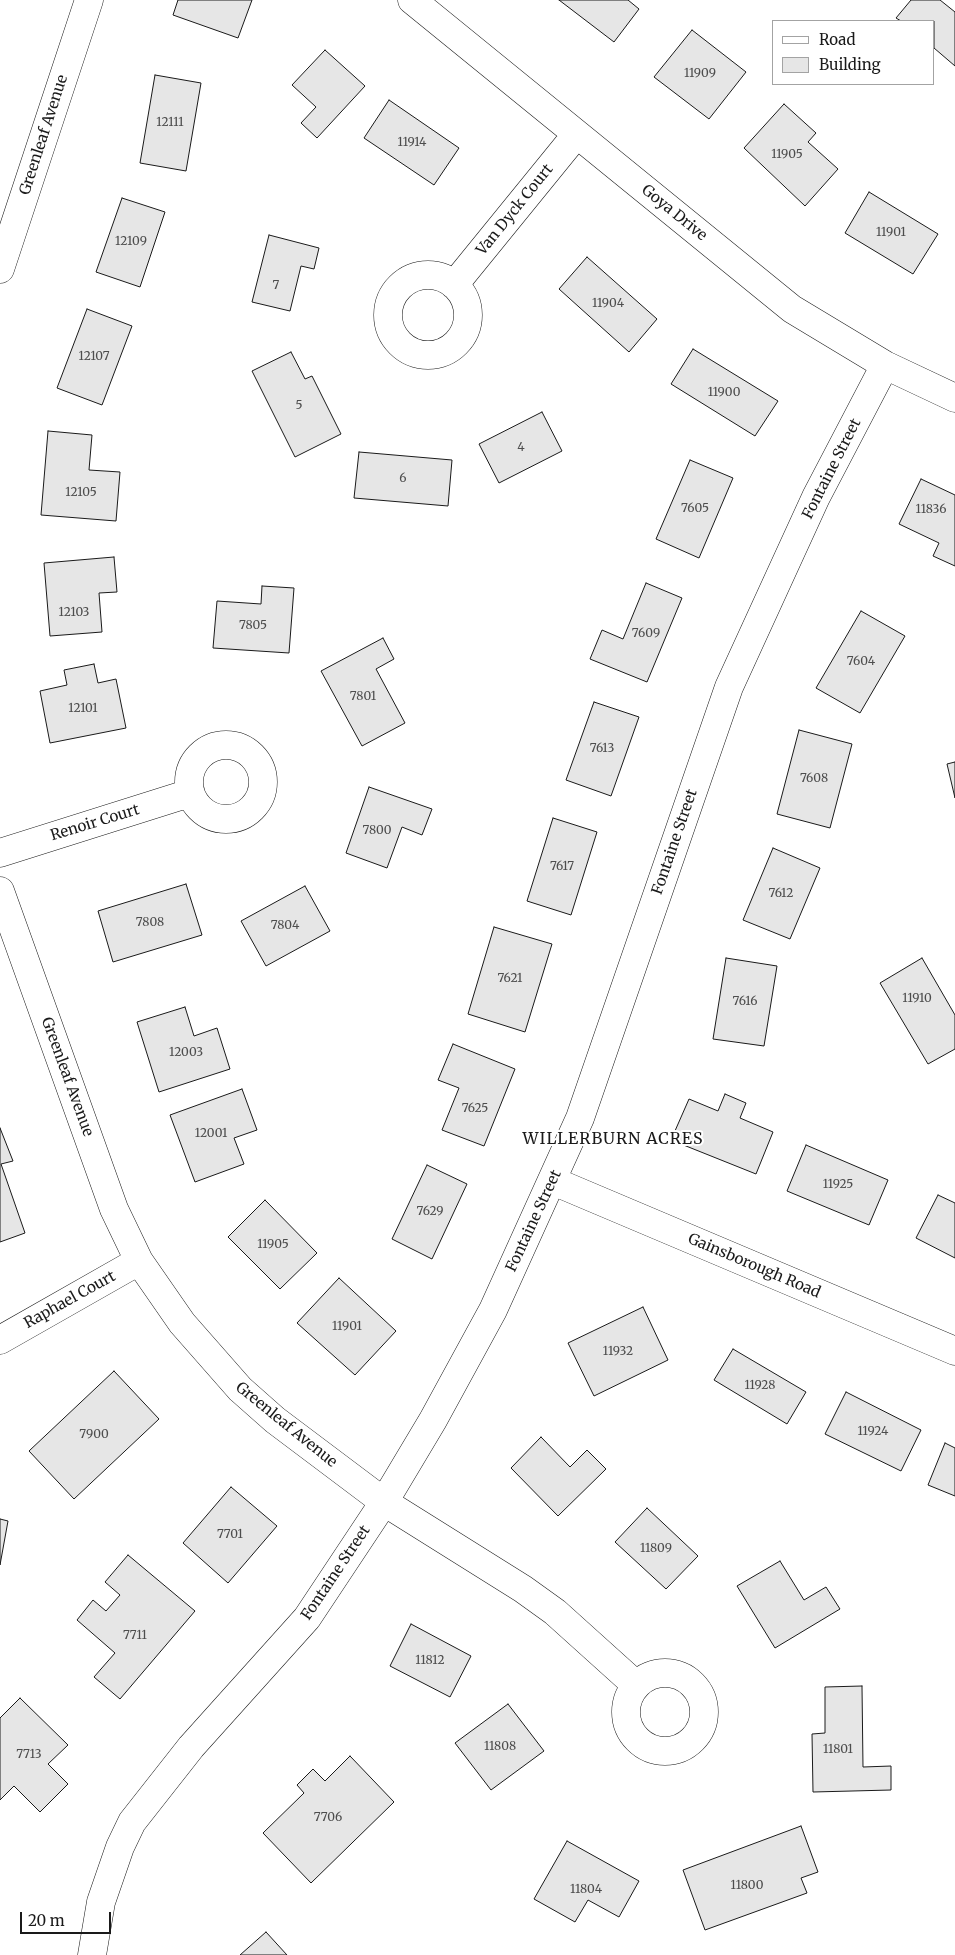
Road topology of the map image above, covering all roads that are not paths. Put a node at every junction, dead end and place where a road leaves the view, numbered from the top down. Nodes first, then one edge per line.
1 (89, 0) edge
2 (412, 0) edge
3 (576, 135) junction
4 (0, 269) edge
5 (454, 285) dead end
6 (885, 365) junction
7 (955, 398) edge
8 (190, 793) dead end
9 (0, 853) edge
10 (0, 891) edge
11 (553, 1181) junction
12 (139, 1261) junction
13 (0, 1340) edge
14 (955, 1351) edge
15 (384, 1502) junction
16 (636, 1685) dead end
17 (92, 1955) edge

1 - 4 street, Greenleaf Avenue
2 - 3 street, Goya Drive
3 - 5 street, Van Dyck Court
3 - 6 street, Goya Drive
6 - 7 street, Goya Drive
6 - 11 street, Fontaine Street
8 - 9 street, Renoir Court
10 - 12 street, Greenleaf Avenue
11 - 14 street, Gainsborough Road
11 - 15 street, Fontaine Street
12 - 13 street, Raphael Court
12 - 15 street, Greenleaf Avenue
15 - 16 street, Greenleaf Avenue
15 - 17 street, Fontaine Street

